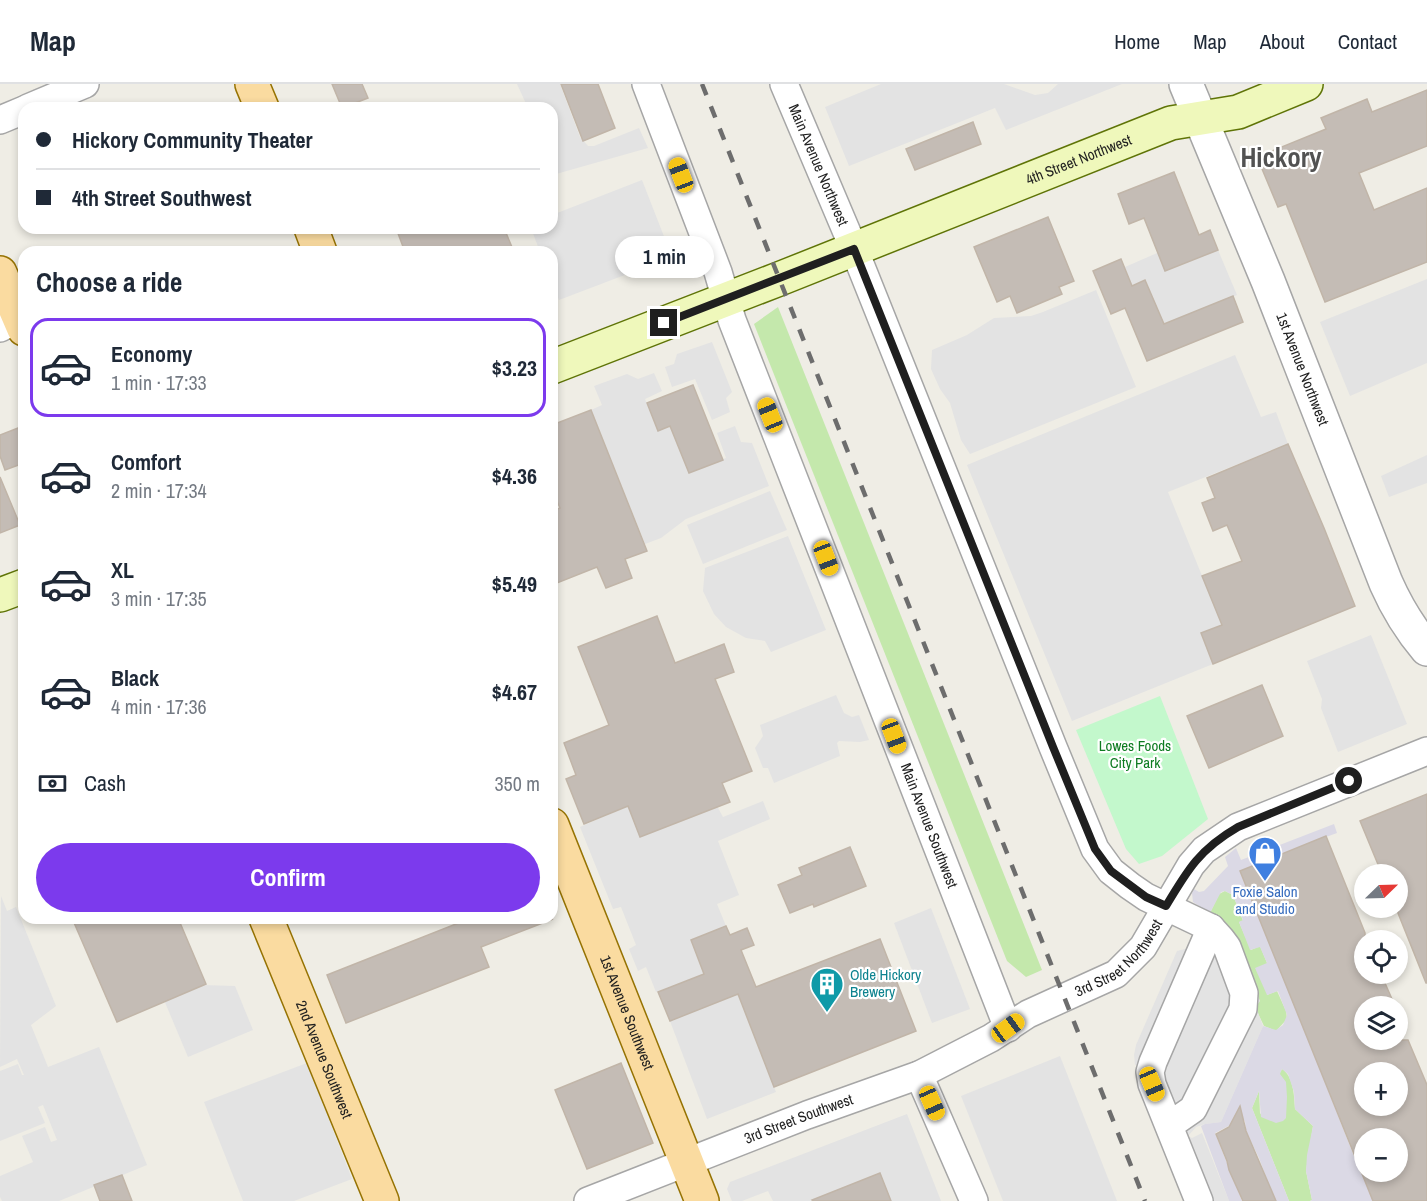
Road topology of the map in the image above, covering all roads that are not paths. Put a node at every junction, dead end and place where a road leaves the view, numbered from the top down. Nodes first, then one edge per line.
1 (85, 84) edge
2 (252, 84) edge
3 (646, 84) edge
4 (784, 84) edge
5 (1186, 84) edge
6 (1306, 84) edge
7 (42, 102) edge
8 (260, 102) edge
9 (18, 112) edge
10 (1199, 118) junction
11 (0, 120) edge
12 (854, 249) junction
13 (0, 273) edge
14 (726, 300) junction
15 (14, 325) edge
16 (558, 365) edge
17 (18, 588) edge
18 (0, 595) edge
19 (1427, 649) edge
20 (1427, 751) edge
21 (558, 840) edge
22 (1166, 906) junction
23 (268, 924) edge
24 (1211, 928) junction
25 (1008, 1028) junction
26 (919, 1075) junction
27 (1170, 1125) junction
28 (686, 1162) junction
29 (382, 1201) edge
30 (588, 1201) edge
31 (702, 1201) edge
32 (974, 1201) edge
33 (1199, 1201) edge

1 - 7 street
2 - 8 main road
3 - 14 street, Main Avenue Southwest
4 - 12 street, Main Avenue Northwest
5 - 10 street, 1st Avenue Northwest
6 - 10 main road, 4th Street Northwest
9 - 11 street
10 - 12 main road, 4th Street Northwest
10 - 19 street, 1st Avenue Northwest
12 - 14 main road, 4th Street Northwest
12 - 22 street, Main Avenue Northwest
13 - 15 main road
14 - 16 main road, 4th Street Northwest
14 - 25 street, Main Avenue Southwest
17 - 18 main road
20 - 22 street, 3rd Street Northwest
21 - 28 main road, 1st Avenue Southwest
22 - 24 street, Main Avenue Northwest
22 - 25 street, 3rd Street Northwest
23 - 29 main road, 2nd Avenue Southwest
24 - 27 street
24 - 27 street, Main Avenue Northwest
25 - 26 street, 3rd Street Southwest
26 - 28 street, 3rd Street Southwest
26 - 32 street
27 - 33 street
28 - 30 street, 3rd Street Southwest
28 - 31 main road, 1st Avenue Southwest

